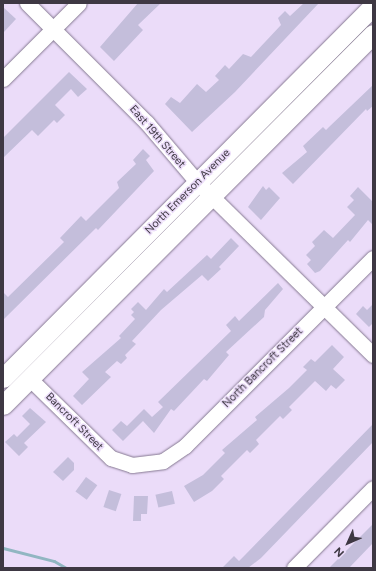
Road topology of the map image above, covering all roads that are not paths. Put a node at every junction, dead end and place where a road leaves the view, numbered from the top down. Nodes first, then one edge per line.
1 (26, 3) edge
2 (79, 3) edge
3 (373, 6) edge
4 (53, 29) junction
5 (373, 34) edge
6 (3, 79) edge
7 (198, 182) junction
8 (211, 196) junction
9 (373, 258) edge
10 (324, 307) junction
11 (373, 355) edge
12 (3, 378) edge
13 (29, 378) junction
14 (3, 405) edge
15 (145, 465) joint
16 (373, 488) edge
17 (294, 568) edge

1 - 4 street, East 19th Street
2 - 4 street
3 - 7 main road, North Emerson Avenue
4 - 6 street
4 - 7 street, East 19th Street
5 - 8 main road, North Emerson Avenue
7 - 8 street, East 19th Street
7 - 12 main road, North Emerson Avenue
8 - 10 street, East 19th Street
8 - 13 main road, North Emerson Avenue
9 - 10 street, North Bancroft Street
10 - 11 street, East 19th Street
10 - 15 street, North Bancroft Street
13 - 14 main road, North Emerson Avenue
13 - 15 street, Bancroft Street
16 - 17 street

